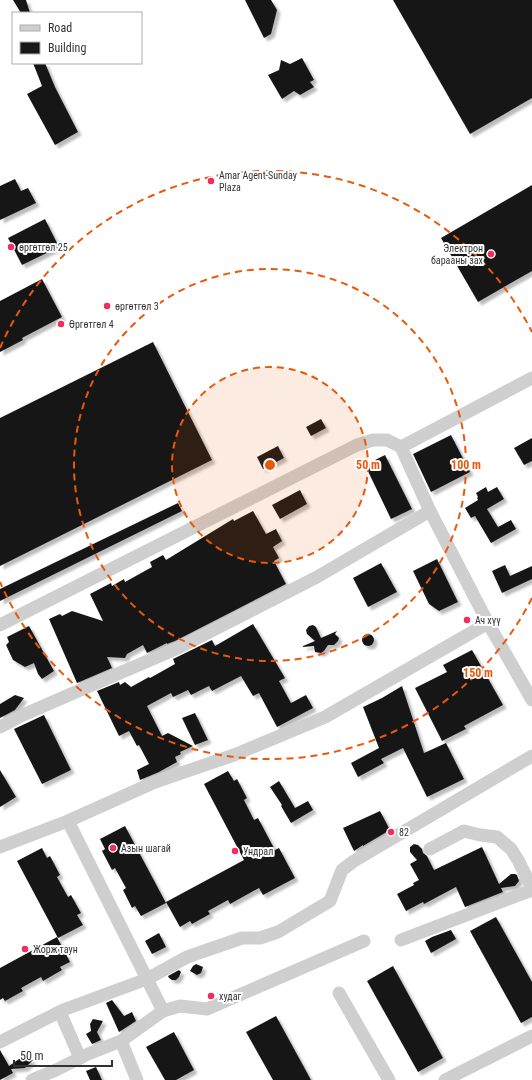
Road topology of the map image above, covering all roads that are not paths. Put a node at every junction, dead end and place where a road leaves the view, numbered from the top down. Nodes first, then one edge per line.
1 (532, 378) edge
2 (401, 446) junction
3 (430, 511) junction
4 (488, 623) junction
5 (0, 625) edge
6 (532, 700) edge
7 (0, 727) edge
8 (532, 756) edge
9 (68, 821) junction
10 (0, 846) edge
11 (430, 850) dead end
12 (532, 889) edge
13 (401, 940) dead end
14 (364, 941) dead end
15 (147, 979) junction
16 (339, 993) dead end
17 (163, 1011) junction
18 (60, 1012) junction
19 (532, 1036) edge
20 (121, 1041) junction
21 (0, 1042) edge
22 (80, 1058) junction
23 (32, 1080) edge
24 (137, 1080) edge
25 (389, 1080) edge
26 (444, 1080) edge

1 - 2 street
2 - 3 street
2 - 5 street
3 - 4 street
3 - 7 street
4 - 6 street
4 - 9 street
8 - 15 street
9 - 10 street
9 - 15 street
11 - 12 street
12 - 13 street
14 - 17 street
15 - 17 street
15 - 18 street
16 - 25 street
17 - 20 street
18 - 21 street
18 - 22 street
19 - 26 street
20 - 22 street
20 - 24 street
22 - 23 street

